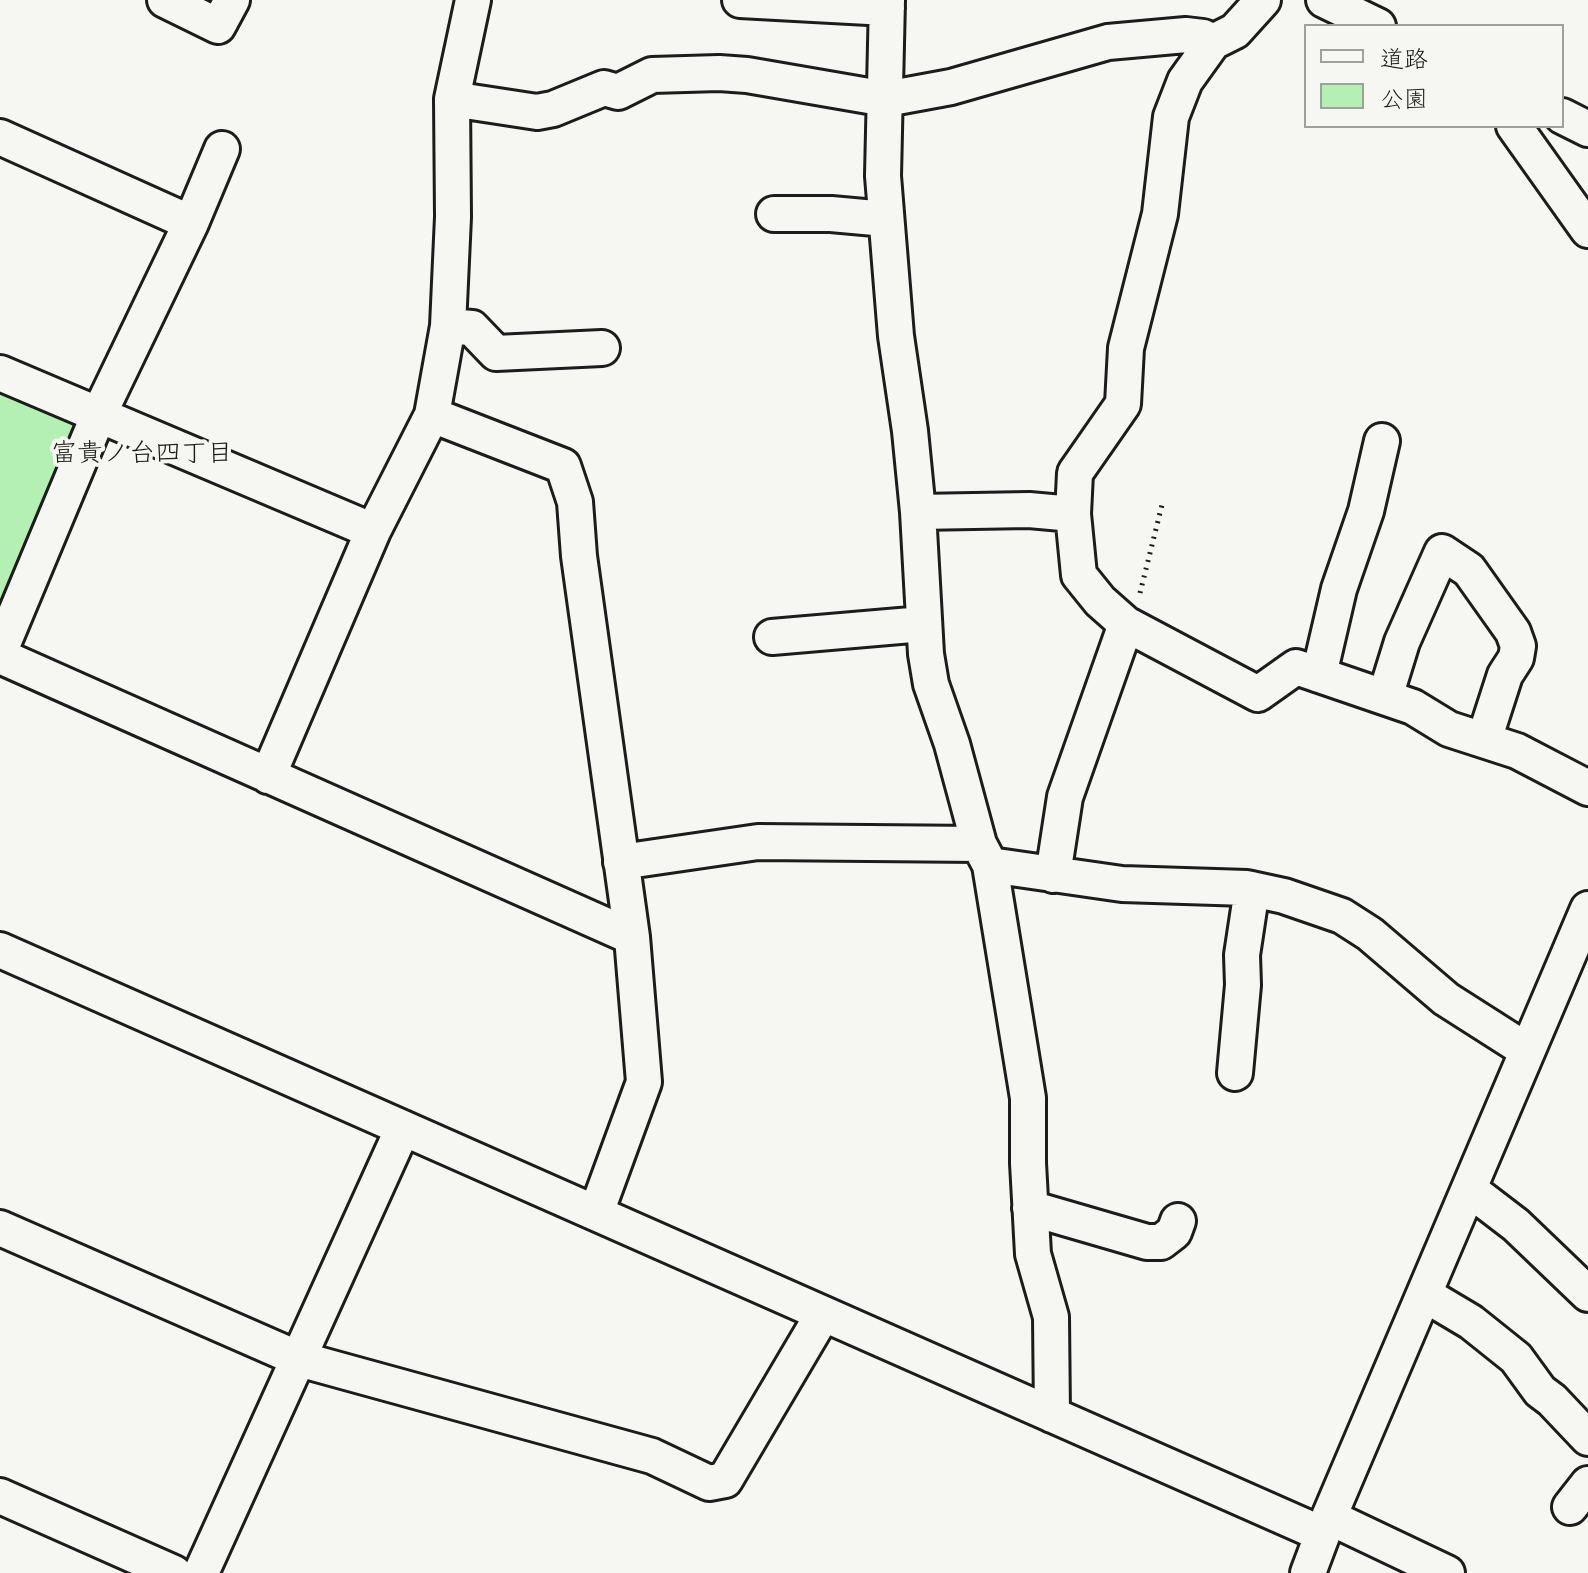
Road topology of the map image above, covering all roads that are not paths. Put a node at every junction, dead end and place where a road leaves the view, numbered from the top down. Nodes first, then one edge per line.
1 (165, 0) edge
2 (232, 0) edge
3 (473, 0) edge
4 (740, 0) edge
5 (1263, 0) edge
6 (1324, 0) edge
7 (887, 4) edge
8 (1374, 24) edge
9 (1213, 42) junction
10 (452, 99) junction
11 (886, 99) junction
12 (1564, 117) edge
13 (1515, 128) edge
14 (1588, 129) edge
15 (0, 137) edge
16 (222, 149) dead end
17 (774, 214) dead end
18 (886, 219) junction
19 (191, 223) junction
20 (1588, 230) edge
21 (448, 326) junction
22 (602, 348) dead end
23 (0, 373) edge
24 (99, 414) junction
25 (432, 415) junction
26 (1382, 441) dead end
27 (918, 512) junction
28 (1073, 514) junction
29 (373, 531) junction
30 (923, 624) junction
31 (1126, 624) junction
32 (772, 637) dead end
33 (0, 654) edge
34 (1319, 675) junction
35 (1385, 697) junction
36 (1484, 740) junction
37 (268, 776) junction
38 (1588, 788) edge
39 (985, 855) junction
40 (621, 862) junction
41 (1053, 875) junction
42 (1252, 889) junction
43 (1588, 909) edge
44 (632, 937) junction
45 (0, 950) edge
46 (1526, 1050) junction
47 (1235, 1073) dead end
48 (403, 1128) junction
49 (1469, 1189) junction
50 (1030, 1208) junction
51 (596, 1213) junction
52 (1178, 1221) dead end
53 (0, 1228) edge
54 (1424, 1294) junction
55 (1588, 1294) edge
56 (823, 1314) junction
57 (299, 1359) junction
58 (1052, 1415) junction
59 (1588, 1438) edge
60 (0, 1496) edge
61 (1326, 1525) junction
62 (174, 1573) edge
63 (201, 1573) edge
64 (1308, 1573) edge
65 (1447, 1573) edge

1 - 2 street
3 - 10 street
4 - 7 street
5 - 9 street
6 - 8 street
7 - 11 street
9 - 11 street
9 - 28 street
10 - 11 street
10 - 21 street
11 - 18 street
12 - 14 street
13 - 20 street
15 - 19 street
16 - 19 street
17 - 18 street
18 - 27 street
19 - 24 street
21 - 22 street
21 - 25 street
23 - 24 street
24 - 29 street
24 - 33 street
25 - 29 street
25 - 40 street
26 - 34 street
27 - 28 street
27 - 30 street
28 - 31 street
29 - 37 street
30 - 32 street
30 - 39 street
31 - 34 street
31 - 41 street
33 - 37 street
34 - 35 street
35 - 36 street
35 - 36 street
36 - 38 street
37 - 44 street
39 - 40 street
39 - 41 street
39 - 50 street
40 - 44 street
41 - 42 street
42 - 46 street
42 - 47 street
43 - 46 street
44 - 51 street
45 - 48 street
46 - 49 street
48 - 51 street
48 - 57 street
49 - 54 street
49 - 55 street
50 - 52 street
50 - 58 street
51 - 56 street
53 - 57 street
54 - 59 street
54 - 61 street
56 - 57 street
56 - 58 street
57 - 63 street
58 - 61 street
60 - 62 street
61 - 64 street
61 - 65 street

